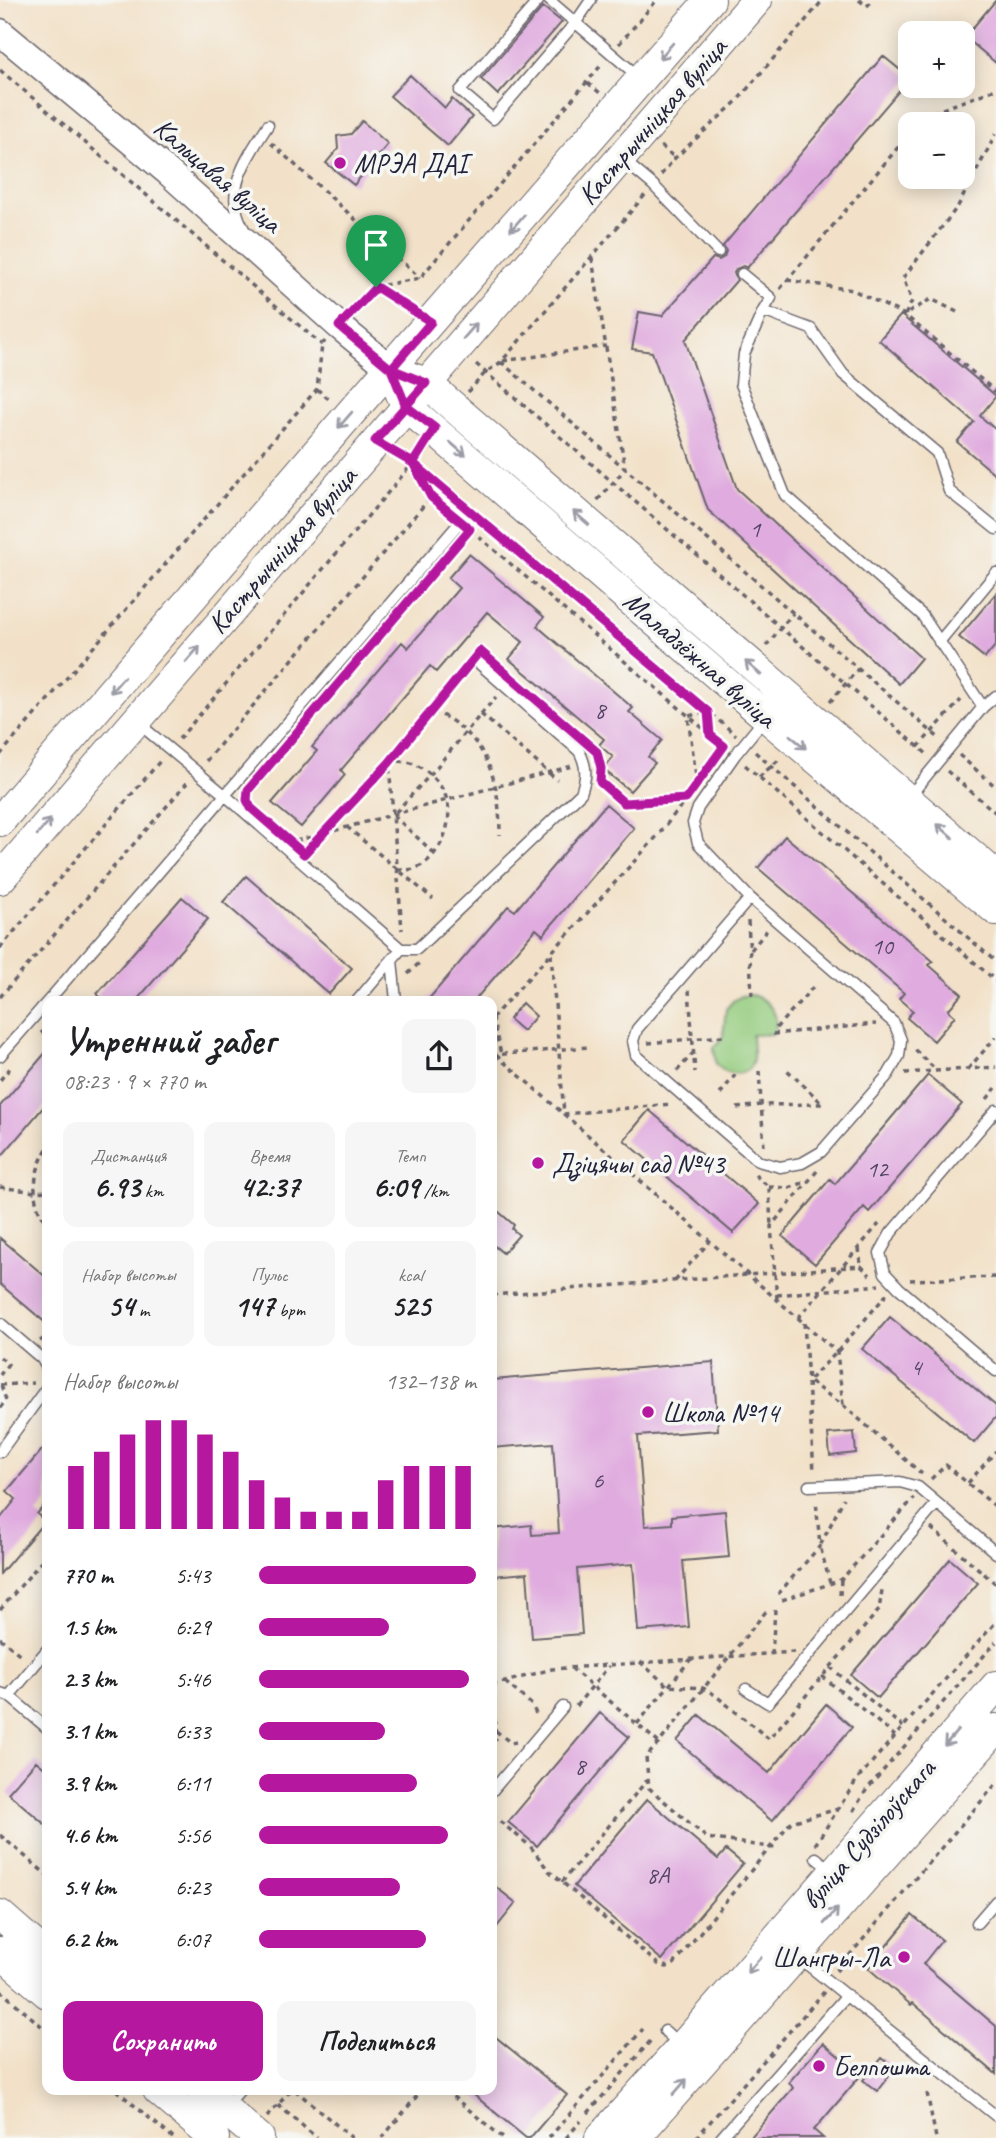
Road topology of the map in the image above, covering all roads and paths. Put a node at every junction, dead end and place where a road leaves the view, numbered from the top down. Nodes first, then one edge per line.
1 (539, 0) edge
2 (549, 0) edge
3 (591, 0) edge
4 (657, 0) edge
5 (710, 0) edge
6 (757, 0) edge
7 (859, 0) edge
8 (873, 0) edge
9 (576, 22) junction
10 (0, 32) edge
11 (612, 52) junction
12 (0, 70) edge
13 (641, 80) junction
14 (996, 89) edge
15 (935, 112) edge
16 (265, 130) joint
17 (996, 134) edge
18 (898, 147) edge
19 (620, 158) junction
20 (255, 248) junction
21 (718, 252) dead end
22 (592, 256) dead end
23 (742, 274) dead end
24 (420, 278) junction
25 (787, 280) junction
26 (376, 287) junction
27 (771, 298) junction
28 (763, 311) junction
29 (957, 312) dead end
30 (905, 315) junction
31 (431, 322) junction
32 (330, 335) junction
33 (606, 346) junction
34 (391, 369) junction
35 (485, 373) dead end
36 (426, 383) junction
37 (996, 392) edge
38 (406, 406) junction
39 (435, 428) junction
40 (375, 441) junction
41 (413, 463) junction
42 (625, 469) junction
43 (613, 483) junction
44 (431, 497) junction
45 (595, 504) dead end
46 (461, 521) junction
47 (996, 529) edge
48 (996, 573) edge
49 (939, 642) junction
50 (474, 659) joint
51 (505, 686) junction
52 (973, 694) junction
53 (996, 696) edge
54 (983, 707) junction
55 (433, 710) junction
56 (708, 712) junction
57 (481, 714) junction
58 (688, 716) junction
59 (766, 716) junction
60 (136, 721) junction
61 (467, 731) junction
62 (931, 732) junction
63 (710, 735) junction
64 (746, 743) junction
65 (724, 746) junction
66 (919, 747) junction
67 (951, 748) junction
68 (170, 750) junction
69 (0, 755) edge
70 (717, 755) dead end
71 (735, 755) junction
72 (938, 762) junction
73 (389, 763) junction
74 (575, 765) dead end
75 (197, 772) junction
76 (549, 772) junction
77 (704, 774) dead end
78 (430, 775) junction
79 (600, 775) dead end
80 (557, 780) dead end
81 (697, 784) junction
82 (496, 787) junction
83 (996, 787) edge
84 (226, 796) junction
85 (686, 799) junction
86 (907, 799) junction
87 (447, 801) junction
88 (996, 813) edge
89 (393, 815) junction
90 (0, 821) edge
91 (347, 827) junction
92 (324, 834) junction
93 (500, 835) dead end
94 (298, 848) dead end
95 (435, 853) junction
96 (309, 858) dead end
97 (398, 870) junction
98 (996, 876) edge
99 (0, 879) edge
100 (750, 898) junction
101 (433, 900) dead end
102 (996, 910) edge
103 (742, 920) dead end
104 (764, 921) dead end
105 (402, 936) dead end
106 (0, 948) edge
107 (401, 949) junction
108 (749, 952) junction
109 (551, 954) junction
110 (392, 960) junction
111 (421, 962) dead end
112 (996, 962) edge
113 (402, 980) dead end
114 (996, 981) edge
115 (814, 986) dead end
116 (679, 995) dead end
117 (752, 995) dead end
118 (52, 996) edge
119 (361, 996) edge
120 (396, 996) edge
121 (0, 997) edge
122 (42, 1008) edge
123 (497, 1013) edge
124 (875, 1017) dead end
125 (776, 1028) dead end
126 (773, 1034) dead end
127 (723, 1036) dead end
128 (644, 1037) dead end
129 (996, 1037) edge
130 (693, 1039) junction
131 (910, 1046) dead end
132 (589, 1048) dead end
133 (560, 1050) junction
134 (694, 1052) junction
135 (497, 1055) edge
136 (0, 1056) edge
137 (497, 1056) edge
138 (996, 1067) edge
139 (785, 1068) dead end
140 (968, 1069) junction
141 (759, 1071) dead end
142 (937, 1071) junction
143 (695, 1072) dead end
144 (900, 1073) dead end
145 (674, 1074) dead end
146 (736, 1074) dead end
147 (720, 1094) dead end
148 (672, 1104) dead end
149 (761, 1105) junction
150 (737, 1108) dead end
151 (564, 1114) junction
152 (993, 1118) edge
153 (758, 1147) dead end
154 (42, 1160) edge
155 (750, 1170) dead end
156 (817, 1171) dead end
157 (809, 1181) junction
158 (769, 1187) junction
159 (0, 1188) edge
160 (42, 1191) edge
161 (35, 1192) junction
162 (42, 1217) edge
163 (771, 1226) junction
164 (710, 1241) junction
165 (859, 1247) dead end
166 (861, 1266) junction
167 (775, 1273) junction
168 (750, 1275) junction
169 (996, 1277) edge
170 (908, 1280) dead end
171 (675, 1281) junction
172 (880, 1285) junction
173 (497, 1295) edge
174 (777, 1297) junction
175 (0, 1323) edge
176 (804, 1323) junction
177 (837, 1352) junction
178 (0, 1357) edge
179 (42, 1358) edge
180 (996, 1371) edge
181 (0, 1375) edge
182 (808, 1381) junction
183 (0, 1385) edge
184 (42, 1385) edge
185 (844, 1405) junction
186 (0, 1408) edge
187 (996, 1451) edge
188 (0, 1452) edge
189 (926, 1476) dead end
190 (968, 1483) dead end
191 (812, 1485) joint
192 (905, 1493) dead end
193 (826, 1496) dead end
194 (835, 1496) dead end
195 (937, 1503) junction
196 (820, 1546) junction
197 (996, 1553) edge
198 (42, 1561) edge
199 (841, 1580) junction
200 (830, 1583) junction
201 (778, 1594) dead end
202 (840, 1598) dead end
203 (782, 1600) dead end
204 (768, 1609) dead end
205 (0, 1610) edge
206 (775, 1610) dead end
207 (996, 1622) edge
208 (802, 1643) dead end
209 (772, 1654) junction
210 (42, 1655) edge
211 (729, 1656) junction
212 (691, 1659) junction
213 (640, 1662) junction
214 (571, 1667) junction
215 (830, 1667) dead end
216 (822, 1676) dead end
217 (505, 1682) junction
218 (497, 1683) edge
219 (668, 1686) junction
220 (996, 1686) edge
221 (746, 1689) dead end
222 (4, 1695) edge
223 (563, 1707) dead end
224 (536, 1723) dead end
225 (42, 1724) edge
226 (636, 1724) junction
227 (903, 1727) junction
228 (996, 1729) edge
229 (497, 1732) edge
230 (895, 1736) junction
231 (521, 1741) dead end
232 (659, 1743) junction
233 (649, 1779) junction
234 (996, 1784) edge
235 (497, 1785) edge
236 (838, 1809) junction
237 (497, 1819) edge
238 (0, 1835) edge
239 (816, 1845) dead end
240 (770, 1847) junction
241 (776, 1848) dead end
242 (42, 1871) edge
243 (562, 1882) junction
244 (996, 1901) edge
245 (0, 1915) edge
246 (977, 1923) dead end
247 (0, 1952) edge
248 (42, 1952) edge
249 (796, 1955) junction
250 (832, 1983) junction
251 (42, 1989) edge
252 (0, 1990) edge
253 (847, 1995) junction
254 (42, 2027) edge
255 (643, 2029) dead end
256 (653, 2038) dead end
257 (927, 2094) dead end
258 (122, 2095) edge
259 (164, 2095) edge
260 (288, 2095) edge
261 (299, 2095) edge
262 (418, 2095) edge
263 (451, 2095) edge
264 (222, 2096) edge
265 (278, 2105) junction
266 (996, 2116) edge
267 (256, 2136) edge
268 (173, 2138) edge
269 (214, 2138) edge
270 (317, 2138) edge
271 (352, 2138) edge
272 (382, 2138) edge
273 (503, 2138) edge
274 (549, 2138) edge
275 (566, 2138) edge
276 (600, 2138) edge
277 (635, 2138) edge
278 (696, 2138) edge
279 (721, 2138) edge
280 (936, 2138) edge

1 - 9 lane
2 - 9 lane
3 - 9 lane
4 - 11 path
5 -> 13 main road, Кастрычніцкая вуліца
6 - 19 main road, Кастрычніцкая вуліца
7 - 8 path
9 - 11 lane
10 - 20 street, Кальцавая вуліца
11 - 13 lane
11 - 24 path
12 - 32 path
13 -> 31 main road, Кастрычніцкая вуліца
14 - 15 path
16 - 20 lane
16 - 24 path
17 - 30 path
18 - 25 path
19 - 21 lane
36 -> 19 main road, Кастрычніцкая вуліца
20 - 32 street, Кальцавая вуліца
22 - 33 path
23 - 27 lane
24 - 26 path
25 - 27 path
25 - 30 path
26 - 31 path
26 - 32 path
27 - 28 lane
28 - 47 lane
28 - 49 lane
29 - 30 path
30 - 37 path
31 - 34 main road, Кастрычніцкая вуліца
32 - 34 street, Кальцавая вуліца
32 - 69 path
33 - 42 path
33 - 42 path
34 - 36 main road, Маладзёжная вуліца
34 - 38 main road
34 -> 90 main road, Кастрычніцкая вуліца
35 - 43 path
36 - 38 main road, Кастрычніцкая вуліца
86 -> 36 main road, Маладзёжная вуліца
38 - 39 main road, Маладзёжная вуліца
38 - 40 main road, Кастрычніцкая вуліца
39 - 41 path
39 -> 59 main road, Маладзёжная вуліца
40 - 41 path
60 -> 40 main road, Кастрычніцкая вуліца
41 - 44 path
41 - 56 path
41 - 68 path
42 - 43 path
42 - 62 path
43 - 45 path
43 - 66 path
44 - 46 path
44 - 75 path
46 - 58 path
46 - 84 lane
48 - 49 lane
49 - 52 lane
50 - 51 lane
50 - 55 path
51 - 57 path
51 - 107 lane
52 - 54 lane
52 - 62 path
53 - 54 lane
54 - 67 lane
55 - 61 path
55 - 73 path
56 - 63 path
56 - 64 path
57 - 61 path
57 - 76 path
58 - 63 path
58 - 81 path
59 - 64 lane
59 -> 102 main road, Маладзёжная вуліца
60 - 68 lane
99 -> 60 main road, Кастрычніцкая вуліца
61 - 78 path
61 - 82 path
62 - 66 path
62 - 67 path
63 - 65 path
64 - 71 lane
64 - 112 path
65 - 70 path
65 - 71 path
66 - 72 path
67 - 72 lane
67 - 83 path
68 - 75 lane
68 - 106 path
71 - 100 lane
71 - 114 path
72 - 86 lane
72 - 88 path
73 - 78 path
73 - 89 path
73 - 92 path
74 - 76 path
75 - 84 lane
75 - 121 path
76 - 80 path
76 - 82 path
77 - 81 path
78 - 87 path
78 - 89 path
79 - 85 path
81 - 85 path
82 - 87 path
82 - 93 path
84 - 107 lane
84 - 118 lane
85 - 109 path
98 -> 86 main road, Маладзёжная вуліца
87 - 89 path
87 - 95 path
89 - 91 path
89 - 95 path
89 - 97 path
91 - 92 path
91 - 97 path
92 - 94 path
92 - 96 path
95 - 97 path
97 - 101 path
97 - 105 path
100 - 100 lane
103 - 108 path
104 - 108 path
107 - 110 lane
108 - 117 path
109 - 123 path
109 - 133 path
110 - 119 lane
110 - 120 lane
111 - 113 path
115 - 125 path
116 - 130 path
122 - 136 lane
124 - 126 path
127 - 130 path
128 - 130 path
129 - 140 path
130 - 134 path
131 - 142 path
132 - 133 path
133 - 135 path
133 - 151 path
134 - 143 path
134 - 145 path
137 - 151 path
138 - 140 path
139 - 149 path
140 - 142 path
141 - 149 path
142 - 144 path
146 - 147 path
148 - 151 path
149 - 150 path
149 - 153 path
151 - 164 path
152 - 180 lane
154 - 161 path
155 - 158 path
156 - 157 path
157 - 158 path
157 - 163 path
158 - 163 path
159 - 161 path
160 - 161 path
161 - 162 path
163 - 167 path
164 - 168 path
164 - 171 path
165 - 166 path
166 - 167 path
166 - 172 path
167 - 168 path
167 - 174 path
168 - 171 path
168 - 174 path
169 - 170 path
171 - 173 path
172 - 174 path
172 - 177 path
174 - 176 path
175 - 179 lane
176 - 177 path
176 - 182 path
177 - 182 path
177 - 185 path
178 - 181 path
182 - 185 path
182 - 191 path
183 - 184 path
183 - 186 path
184 - 188 lane
185 - 189 path
187 - 190 path
191 - 195 lane
192 - 199 path
193 - 196 path
194 - 196 path
195 - 197 lane
195 - 221 lane
196 - 200 path
196 - 201 path
198 - 205 path
199 - 200 path
199 - 202 path
200 - 203 path
204 - 211 path
206 - 209 path
207 - 227 path
208 - 209 path
209 - 211 path
210 - 222 lane
211 - 212 path
211 - 232 path
212 - 213 path
212 - 219 path
213 - 214 path
213 - 219 path
214 - 217 path
214 - 226 path
215 - 227 path
216 - 230 path
217 - 218 path
217 - 224 path
219 - 226 path
220 -> 276 main road, вуліца Судзілоўскага
222 - 225 lane
223 - 235 lane
226 - 232 path
227 - 230 path
249 -> 228 main road, вуліца Судзілоўскага
229 - 231 path
230 - 236 path
232 - 233 path
233 - 240 path
233 - 243 path
234 - 250 path
236 - 239 path
236 - 240 path
237 - 243 path
238 - 242 path
240 - 241 path
240 - 243 path
244 - 246 lane
245 - 248 main road
247 - 251 main road
249 - 250 lane
277 -> 249 main road, вуліца Судзілоўскага
250 - 253 lane
250 - 278 path
252 - 254 path
253 - 266 lane
253 - 279 lane
255 - 274 path
256 - 275 path
257 - 280 path
258 - 268 path
259 - 269 main road
260 - 265 path
261 - 271 path
262 - 272 path
263 - 273 path
264 - 267 main road
265 - 267 path
265 - 270 path

